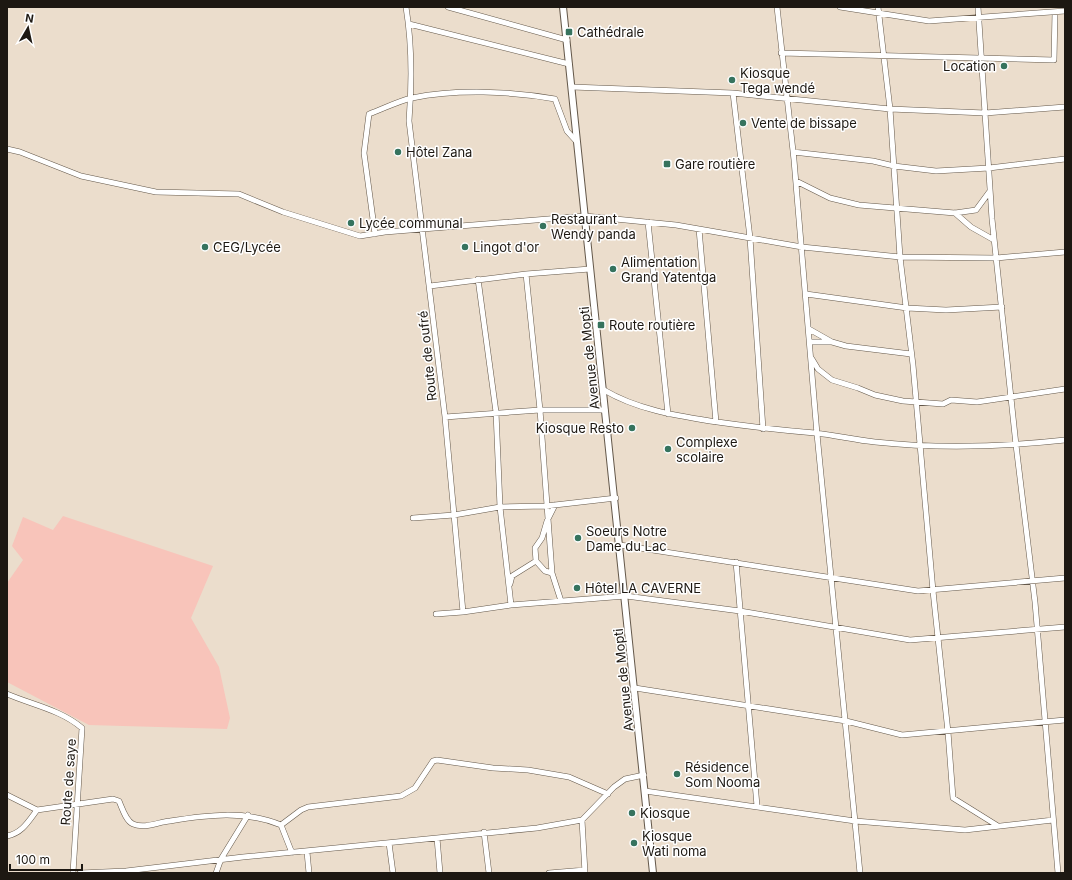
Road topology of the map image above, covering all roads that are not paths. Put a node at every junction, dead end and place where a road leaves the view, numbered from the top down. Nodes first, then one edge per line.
1 (406, 7) edge
2 (448, 7) edge
3 (563, 7) edge
4 (777, 7) edge
5 (840, 7) edge
6 (978, 7) edge
7 (878, 10) edge
8 (1065, 11) edge
9 (1055, 12) junction
10 (979, 18) junction
11 (409, 24) junction
12 (567, 40) junction
13 (781, 53) junction
14 (883, 56) junction
15 (981, 58) junction
16 (569, 64) junction
17 (572, 87) junction
18 (733, 93) junction
19 (411, 98) junction
20 (788, 100) junction
21 (1065, 107) edge
22 (890, 109) junction
23 (985, 113) junction
24 (577, 143) junction
25 (7, 149) edge
26 (793, 152) junction
27 (1065, 159) edge
28 (894, 166) junction
29 (989, 168) junction
30 (796, 181) junction
31 (990, 191) junction
32 (896, 208) junction
33 (955, 214) junction
34 (585, 216) junction
35 (648, 222) junction
36 (422, 229) junction
37 (699, 229) junction
38 (375, 234) junction
39 (750, 238) junction
40 (994, 240) junction
41 (802, 247) junction
42 (1065, 252) edge
43 (900, 257) junction
44 (996, 258) junction
45 (590, 269) junction
46 (526, 274) junction
47 (478, 279) junction
48 (430, 286) junction
49 (806, 294) junction
50 (1002, 307) junction
51 (907, 308) junction
52 (809, 329) junction
53 (810, 342) junction
54 (832, 342) junction
55 (912, 354) junction
56 (811, 357) junction
57 (1065, 389) edge
58 (604, 390) junction
59 (1011, 396) junction
60 (916, 402) junction
61 (540, 410) junction
62 (605, 410) junction
63 (496, 412) junction
64 (668, 414) junction
65 (444, 417) junction
66 (716, 422) junction
67 (764, 429) junction
68 (817, 434) junction
69 (1065, 440) edge
70 (1016, 445) junction
71 (919, 446) junction
72 (616, 498) junction
73 (555, 505) junction
74 (546, 506) junction
75 (500, 507) junction
76 (454, 515) junction
77 (414, 518) dead end
78 (547, 521) junction
79 (620, 545) junction
80 (536, 561) junction
81 (736, 562) junction
82 (552, 573) junction
83 (832, 578) junction
84 (1065, 578) edge
85 (1032, 582) junction
86 (509, 587) junction
87 (933, 591) junction
88 (626, 596) junction
89 (561, 601) junction
90 (511, 605) junction
91 (740, 610) junction
92 (463, 612) junction
93 (436, 614) dead end
94 (836, 626) junction
95 (1065, 627) edge
96 (1038, 629) junction
97 (938, 638) junction
98 (635, 688) junction
99 (7, 694) edge
100 (748, 707) junction
101 (1065, 720) edge
102 (846, 721) junction
103 (1046, 721) junction
104 (948, 732) junction
105 (644, 775) junction
106 (645, 791) junction
107 (608, 794) junction
108 (7, 795) edge
109 (78, 803) junction
110 (757, 806) junction
111 (37, 810) junction
112 (248, 815) junction
113 (582, 820) junction
114 (1053, 820) junction
115 (855, 821) junction
116 (281, 825) junction
117 (998, 826) junction
118 (484, 832) junction
119 (7, 836) edge
120 (437, 838) junction
121 (389, 843) junction
122 (292, 852) junction
123 (307, 852) junction
124 (221, 859) junction
125 (585, 871) edge
126 (73, 873) edge
127 (80, 873) edge
128 (216, 873) edge
129 (309, 873) edge
130 (393, 873) edge
131 (440, 873) edge
132 (489, 873) edge
133 (549, 873) edge
134 (653, 873) edge
135 (860, 873) edge
136 (1058, 873) edge

1 - 11 street, Route de oufré
2 - 12 street
3 - 12 main road, Avenue de Mopti
4 - 13 street
5 - 7 street
6 - 10 street
7 - 10 street
7 - 14 street
8 - 9 street
9 - 10 street
9 - 15 street
10 - 15 street
11 - 16 street
11 - 19 street, Route de oufré
12 - 16 main road, Avenue de Mopti
13 - 14 street
13 - 20 street
14 - 15 street
14 - 22 street
15 - 23 street
16 - 17 main road, Avenue de Mopti
17 - 18 street
17 - 24 main road, Avenue de Mopti
18 - 20 street
18 - 39 street
19 - 24 street
19 - 36 street, Route de oufré
19 - 38 street
20 - 22 street
20 - 26 street
21 - 23 street
22 - 23 street
22 - 28 street
23 - 29 street
24 - 34 main road, Avenue de Mopti
25 - 38 street
26 - 28 street
26 - 30 street
27 - 29 street
28 - 29 street
28 - 32 street
29 - 31 street
30 - 32 street
30 - 41 street
31 - 33 street
31 - 40 street
32 - 33 street
32 - 43 street
33 - 40 street
34 - 35 street
34 - 36 street
34 - 45 main road, Avenue de Mopti
35 - 37 street
35 - 64 street
36 - 38 street
36 - 48 street, Route de oufré
37 - 39 street
37 - 66 street
39 - 41 street
39 - 67 street
40 - 44 street
41 - 43 street
41 - 49 street
42 - 44 street
43 - 44 street
43 - 51 street
44 - 50 street
45 - 46 street
45 - 58 main road, Avenue de Mopti
46 - 47 street
46 - 61 street
47 - 48 street
47 - 63 street
48 - 65 street, Route de oufré
49 - 51 street
49 - 52 street
50 - 51 street
50 - 59 street
51 - 55 street
52 - 53 street
52 - 54 street
53 - 54 street
53 - 56 street
54 - 55 street
55 - 60 street
56 - 60 street
56 - 68 street
57 - 59 street
58 - 62 main road, Avenue de Mopti
58 - 64 street
59 - 60 street
59 - 70 street
60 - 71 street
61 - 62 street
61 - 63 street
61 - 74 street
62 - 72 main road, Avenue de Mopti
63 - 65 street
63 - 75 street
64 - 66 street
65 - 76 street, Route de oufré
66 - 67 street
67 - 68 street
68 - 71 street
68 - 83 street
69 - 70 street
70 - 71 street
70 - 85 street
71 - 87 street
72 - 73 street
72 - 79 main road, Avenue de Mopti
73 - 74 street
73 - 78 street
74 - 75 street
74 - 78 street
75 - 76 street
75 - 86 street
76 - 77 street
76 - 92 street, Route de oufré
78 - 80 street
78 - 82 street
79 - 81 street
79 - 88 main road, Avenue de Mopti
80 - 82 street
80 - 86 street
81 - 83 street
81 - 91 street
82 - 89 street
83 - 87 street
83 - 94 street
84 - 85 street
85 - 87 street
85 - 96 street
86 - 90 street
87 - 97 street
88 - 89 street
88 - 91 street
88 - 98 main road, Avenue de Mopti
89 - 90 street
90 - 92 street
91 - 94 street
91 - 100 street
92 - 93 street
94 - 97 street
94 - 102 street
95 - 96 street
96 - 97 street
96 - 103 street
97 - 104 street
98 - 100 street
98 - 105 main road, Avenue de Mopti
99 - 109 street, Route de saye
100 - 102 street
100 - 110 street
101 - 103 street
102 - 104 street
102 - 115 street
103 - 104 street
103 - 114 street
104 - 117 street
105 - 106 main road, Avenue de Mopti
105 - 107 street
106 - 110 street
106 - 134 main road, Avenue de Mopti
107 - 113 street
107 - 116 street
108 - 111 street
109 - 111 street
109 - 112 street
109 - 126 street, Route de saye
110 - 115 street
111 - 119 street
112 - 116 street
112 - 124 street
113 - 118 street
113 - 125 street
114 - 117 street
114 - 136 street
115 - 117 street
115 - 135 street
116 - 122 street
118 - 120 street
118 - 132 street
120 - 121 street
120 - 131 street
121 - 123 street
121 - 130 street
122 - 123 street
122 - 124 street
123 - 129 street
124 - 127 street
124 - 128 street
125 - 133 street

